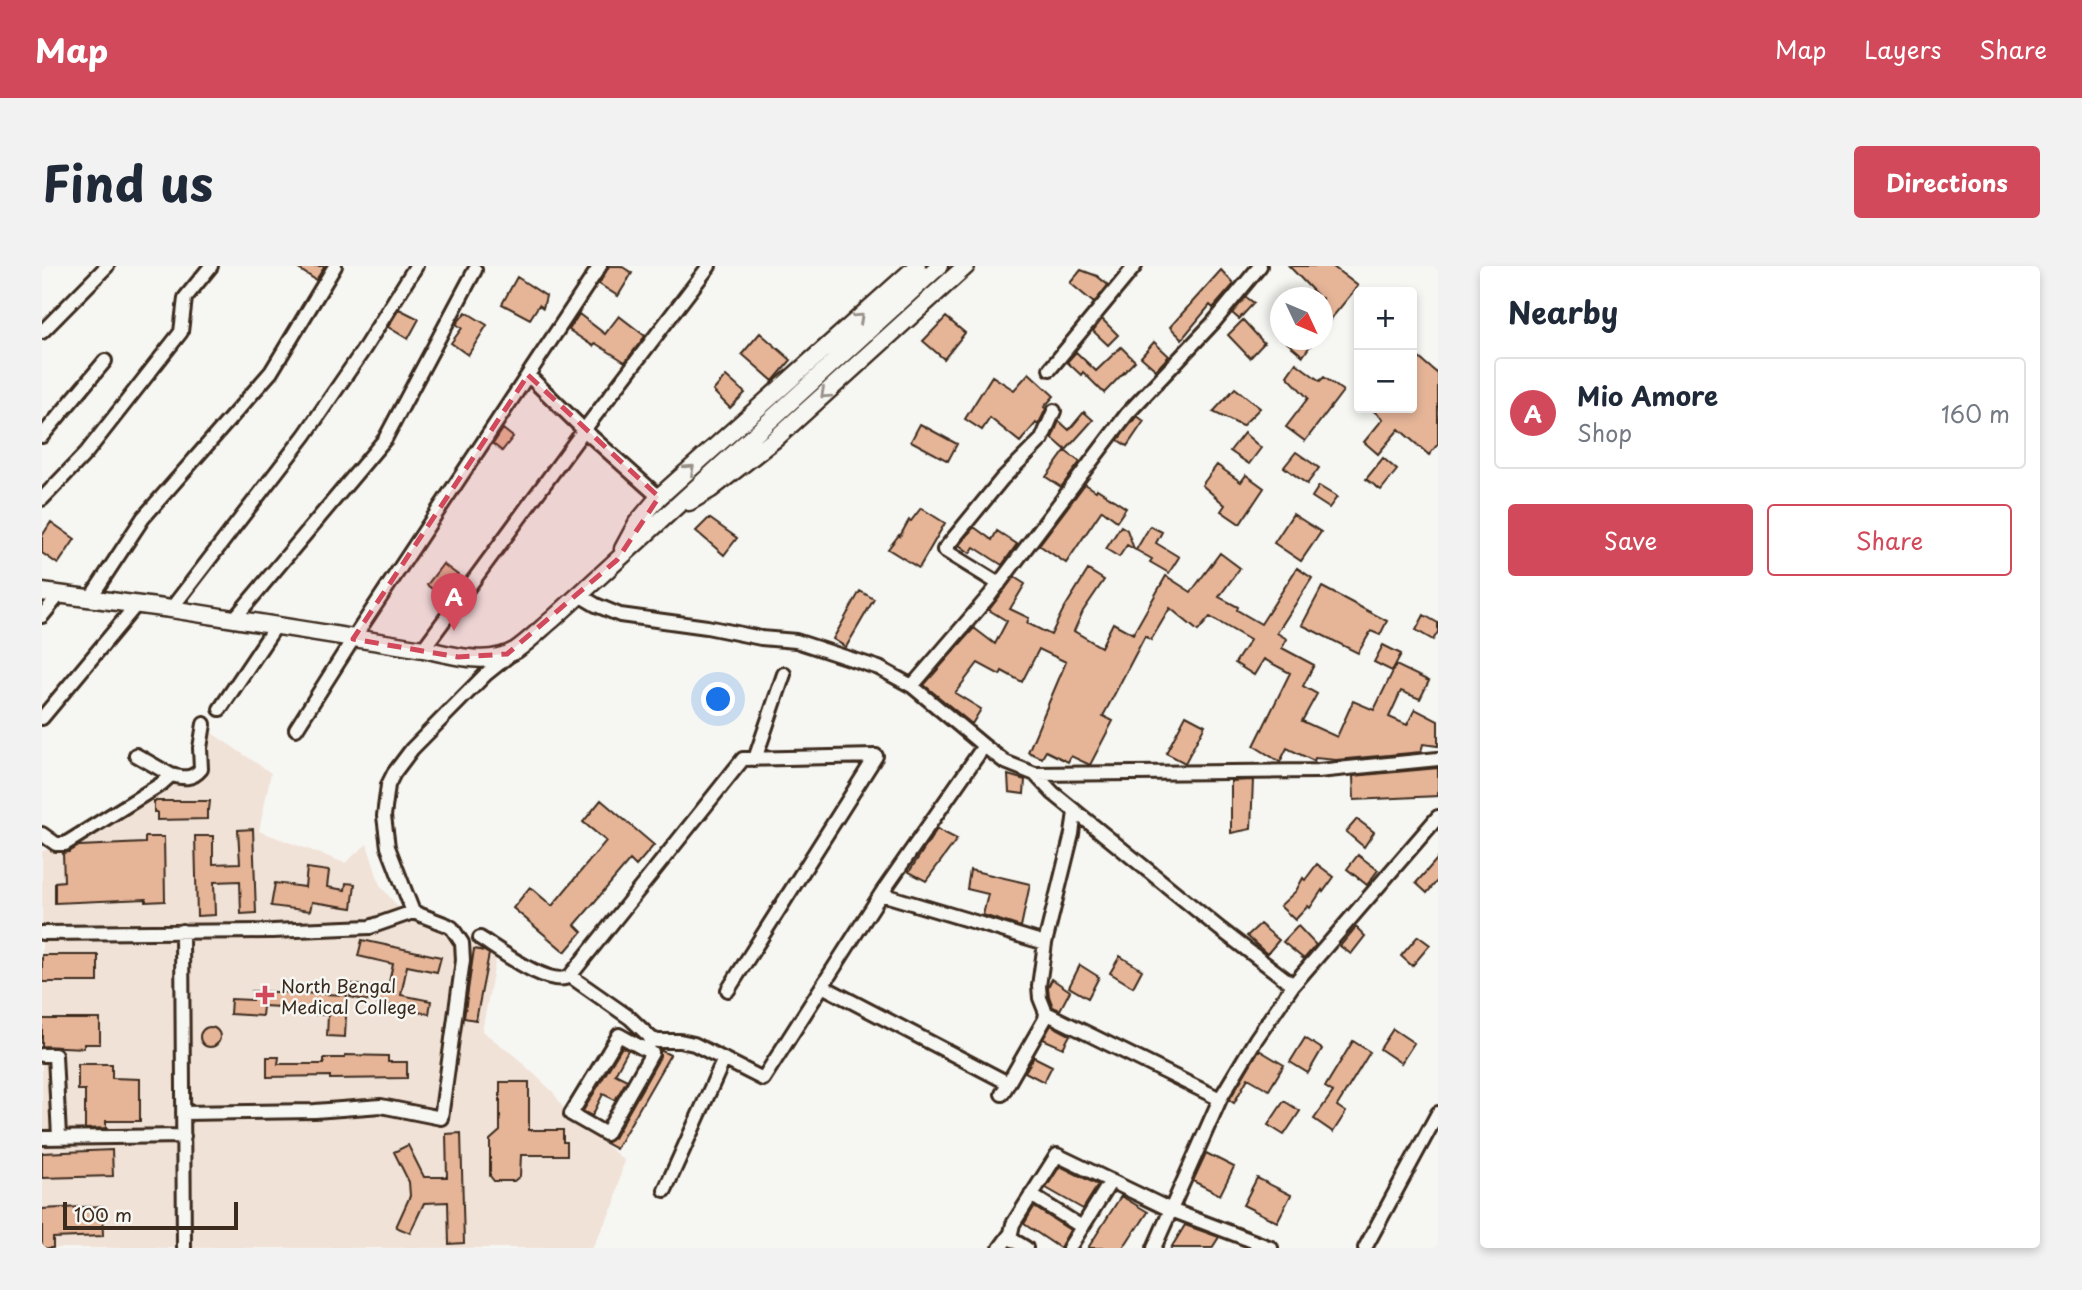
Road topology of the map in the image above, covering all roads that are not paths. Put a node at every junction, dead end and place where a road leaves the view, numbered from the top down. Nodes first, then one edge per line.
1 (107, 266) edge
2 (211, 266) edge
3 (335, 266) edge
4 (416, 266) edge
5 (600, 266) edge
6 (709, 266) edge
7 (917, 266) edge
8 (939, 266) edge
9 (966, 266) edge
10 (1135, 266) edge
11 (1260, 266) edge
12 (475, 270) dead end
13 (42, 332) edge
14 (105, 361) dead end
15 (1050, 369) dead end
16 (528, 375) junction
17 (1054, 411) dead end
18 (584, 430) junction
19 (42, 436) edge
20 (659, 497) junction
21 (42, 499) edge
22 (677, 506) junction
23 (617, 560) junction
24 (999, 583) junction
25 (42, 593) edge
26 (59, 595) junction
27 (579, 595) junction
28 (91, 597) junction
29 (137, 604) junction
30 (171, 609) junction
31 (42, 616) edge
32 (234, 619) junction
33 (275, 627) junction
34 (353, 639) junction
35 (423, 649) junction
36 (516, 650) junction
37 (784, 674) dead end
38 (912, 686) junction
39 (220, 709) dead end
40 (42, 718) edge
41 (204, 724) dead end
42 (296, 729) dead end
43 (984, 746) junction
44 (136, 755) dead end
45 (755, 759) junction
46 (1438, 759) edge
47 (1035, 774) junction
48 (171, 775) junction
49 (1075, 811) junction
50 (1438, 817) edge
51 (42, 834) edge
52 (881, 894) junction
53 (413, 912) junction
54 (447, 925) junction
55 (182, 931) junction
56 (42, 933) edge
57 (1045, 943) junction
58 (570, 976) junction
59 (1293, 985) junction
60 (824, 987) junction
61 (728, 990) dead end
62 (1046, 1013) junction
63 (649, 1044) junction
64 (42, 1055) edge
65 (724, 1059) junction
66 (1220, 1099) junction
67 (184, 1112) junction
68 (1438, 1113) edge
69 (184, 1136) junction
70 (59, 1137) junction
71 (42, 1138) edge
72 (1111, 1181) junction
73 (665, 1190) dead end
74 (1031, 1195) junction
75 (1171, 1210) junction
76 (1082, 1227) junction
77 (1004, 1243) edge
78 (184, 1248) edge
79 (1026, 1248) edge
80 (1069, 1248) edge
81 (1154, 1248) edge
82 (1271, 1248) edge
83 (1365, 1248) edge

1 - 13 street
2 - 21 street
3 - 28 street
4 - 30 street
5 - 16 street
6 - 18 street
20 -> 7 main road
8 - 22 main road
9 -> 22 main road
10 - 15 street
11 - 24 street
12 - 32 street
14 - 19 street
16 - 18 street
16 - 34 street
17 - 24 street
18 - 20 street
18 - 35 street
20 - 23 main road
22 - 23 main road
23 - 27 main road
24 - 38 street
25 - 26 main road
26 - 28 main road
26 - 31 street
27 - 36 main road
27 - 38 street
28 - 29 main road
29 - 30 main road
29 - 40 street
30 - 32 main road
32 - 33 main road
33 - 34 main road
33 - 39 street
34 - 35 main road
34 - 42 street
35 - 36 main road
36 - 53 street
37 - 45 street
38 - 43 street
41 - 48 street
43 - 47 street
43 - 52 street
44 - 48 street
45 - 58 street
45 - 61 street
46 - 47 street
47 - 49 street
48 - 51 street
49 - 57 street
49 - 59 street
50 - 59 street
52 - 57 street
52 - 60 street
53 - 54 street
53 - 55 street
54 - 58 street
54 - 67 street
55 - 56 street
55 - 67 street
57 - 62 street
58 - 63 street
59 - 66 street
60 - 62 street
60 - 65 street
62 - 66 street
63 - 63 street
63 - 65 street
64 - 70 street
65 - 73 street
66 - 75 street
67 - 69 street
68 - 83 street
69 - 70 street
69 - 78 street
70 - 71 street
72 - 74 street
72 - 75 street
72 - 76 street
74 - 76 street
74 - 77 street
75 - 81 street
75 - 82 street
76 - 80 street
77 - 79 street

